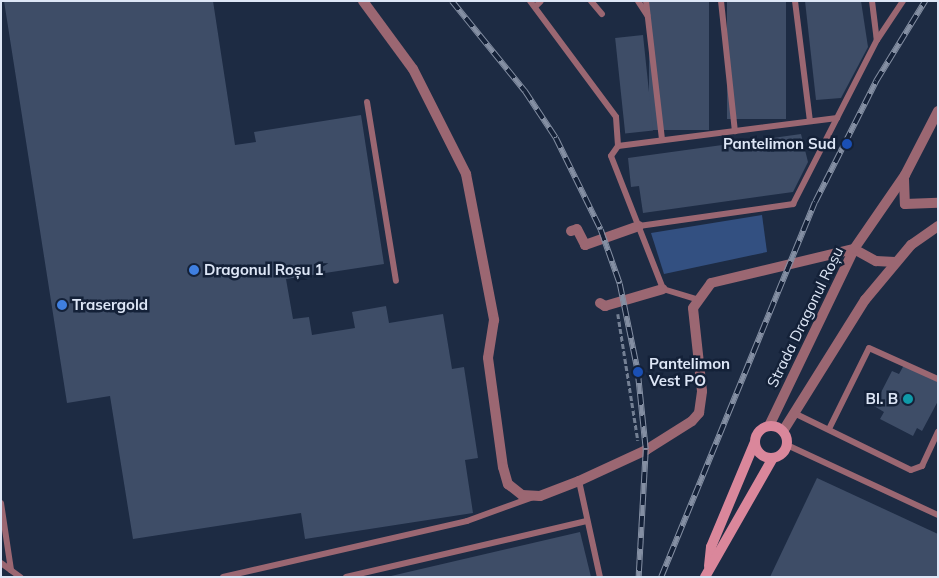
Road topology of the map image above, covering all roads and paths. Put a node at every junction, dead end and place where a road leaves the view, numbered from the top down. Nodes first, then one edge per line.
1 (363, 1) edge
2 (541, 1) edge
3 (591, 1) edge
4 (638, 1) edge
5 (646, 1) edge
6 (721, 1) edge
7 (795, 1) edge
8 (872, 1) edge
9 (902, 1) edge
10 (532, 4) edge
11 (602, 14) dead end
12 (648, 17) junction
13 (877, 40) junction
14 (367, 102) dead end
15 (938, 111) edge
16 (837, 118) junction
17 (810, 121) junction
18 (735, 131) junction
19 (662, 140) junction
20 (618, 146) junction
21 (905, 175) junction
22 (938, 203) edge
23 (640, 226) junction
24 (938, 226) edge
25 (571, 231) dead end
26 (854, 249) junction
27 (895, 262) junction
28 (396, 281) dead end
29 (663, 289) junction
30 (696, 299) junction
31 (600, 303) dead end
32 (616, 303) junction
33 (938, 379) edge
34 (794, 413) junction
35 (768, 426) junction
36 (829, 429) junction
37 (783, 431) junction
38 (938, 432) edge
39 (754, 444) junction
40 (787, 445) junction
41 (639, 454) junction
42 (773, 458) junction
43 (578, 481) junction
44 (534, 497) junction
45 (1, 503) edge
46 (938, 515) edge
47 (587, 521) junction
48 (1, 563) edge
49 (11, 570) junction
50 (707, 572) edge
51 (367, 574) edge
52 (20, 577) edge
53 (223, 577) edge
54 (346, 577) edge
55 (600, 577) edge

1 - 44 street
2 - 10 lane
3 - 11 lane
4 - 12 lane
5 - 12 lane
6 - 18 lane
7 - 17 lane
8 - 13 lane
9 - 13 lane
10 - 20 lane
12 - 19 lane
13 - 16 lane
14 - 28 lane
15 - 21 street, Strada Dragonul Roșu
16 - 17 lane
16 - 23 lane
17 - 18 lane
18 - 19 lane
19 - 20 lane
20 - 23 lane
21 - 22 street, Strada Dragonul Roșu
21 - 26 street, Strada Dragonul Roșu
23 - 25 street
23 - 29 lane
24 - 27 street
26 - 27 street
26 - 30 street
26 - 35 street, Strada Dragonul Roșu
27 - 34 street
29 - 30 lane
29 - 32 street
30 - 41 street
31 - 32 street
32 - 41 path
33 - 36 lane
34 - 36 lane
34 - 37 street
35 - 37 street
35 - 39 street
36 - 38 lane
37 - 40 street
39 - 42 street
39 - 50 street
40 - 42 street
40 - 46 lane
41 - 43 street
42 - 50 street
43 - 44 street
43 - 47 lane
44 - 53 lane
45 - 49 lane
47 - 51 lane
47 - 55 lane
48 - 49 lane
49 - 52 lane
51 - 54 lane

